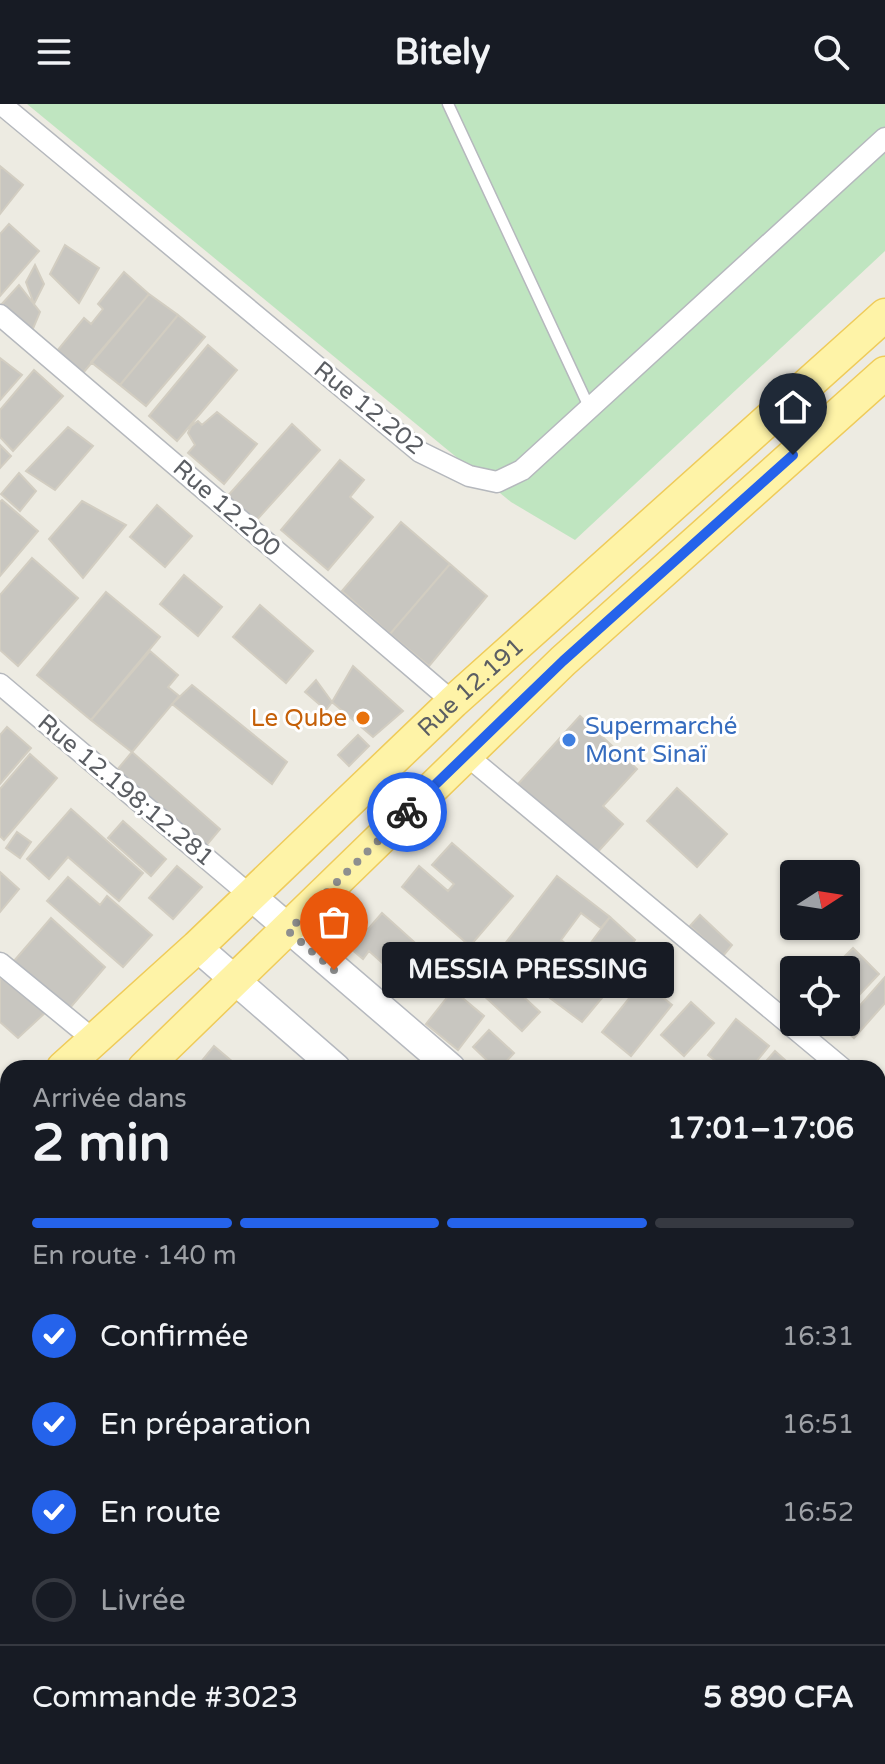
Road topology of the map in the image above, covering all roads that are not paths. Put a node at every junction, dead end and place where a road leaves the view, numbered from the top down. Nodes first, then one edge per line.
1 (1, 104) edge
2 (448, 104) edge
3 (885, 138) edge
4 (0, 315) edge
5 (885, 315) edge
6 (885, 373) edge
7 (590, 409) junction
8 (0, 684) edge
9 (453, 702) junction
10 (465, 754) junction
11 (251, 896) junction
12 (288, 931) junction
13 (197, 947) junction
14 (0, 963) edge
15 (234, 980) junction
16 (94, 1040) junction
17 (72, 1060) edge
18 (152, 1060) edge
19 (327, 1060) edge
20 (441, 1060) edge
21 (832, 1060) edge

1 - 7 street, Rue 12.202
2 - 7 lane
3 - 7 street, Rue 12.202
4 - 9 street, Rue 12.200
5 - 9 main road, Rue 12.191
6 - 10 main road, Rue 12.191
8 - 11 street, Rue 12.198;12.281
9 - 11 main road, Rue 12.191
10 - 12 main road, Rue 12.191
10 - 21 street
11 - 12 main road
11 - 13 main road, Rue 12.191
12 - 15 main road, Rue 12.191
12 - 20 main road
13 - 15 main road
13 - 16 main road, Rue 12.191
14 - 16 street
15 - 18 main road, Rue 12.191
15 - 19 main road
16 - 17 main road, Rue 12.191

